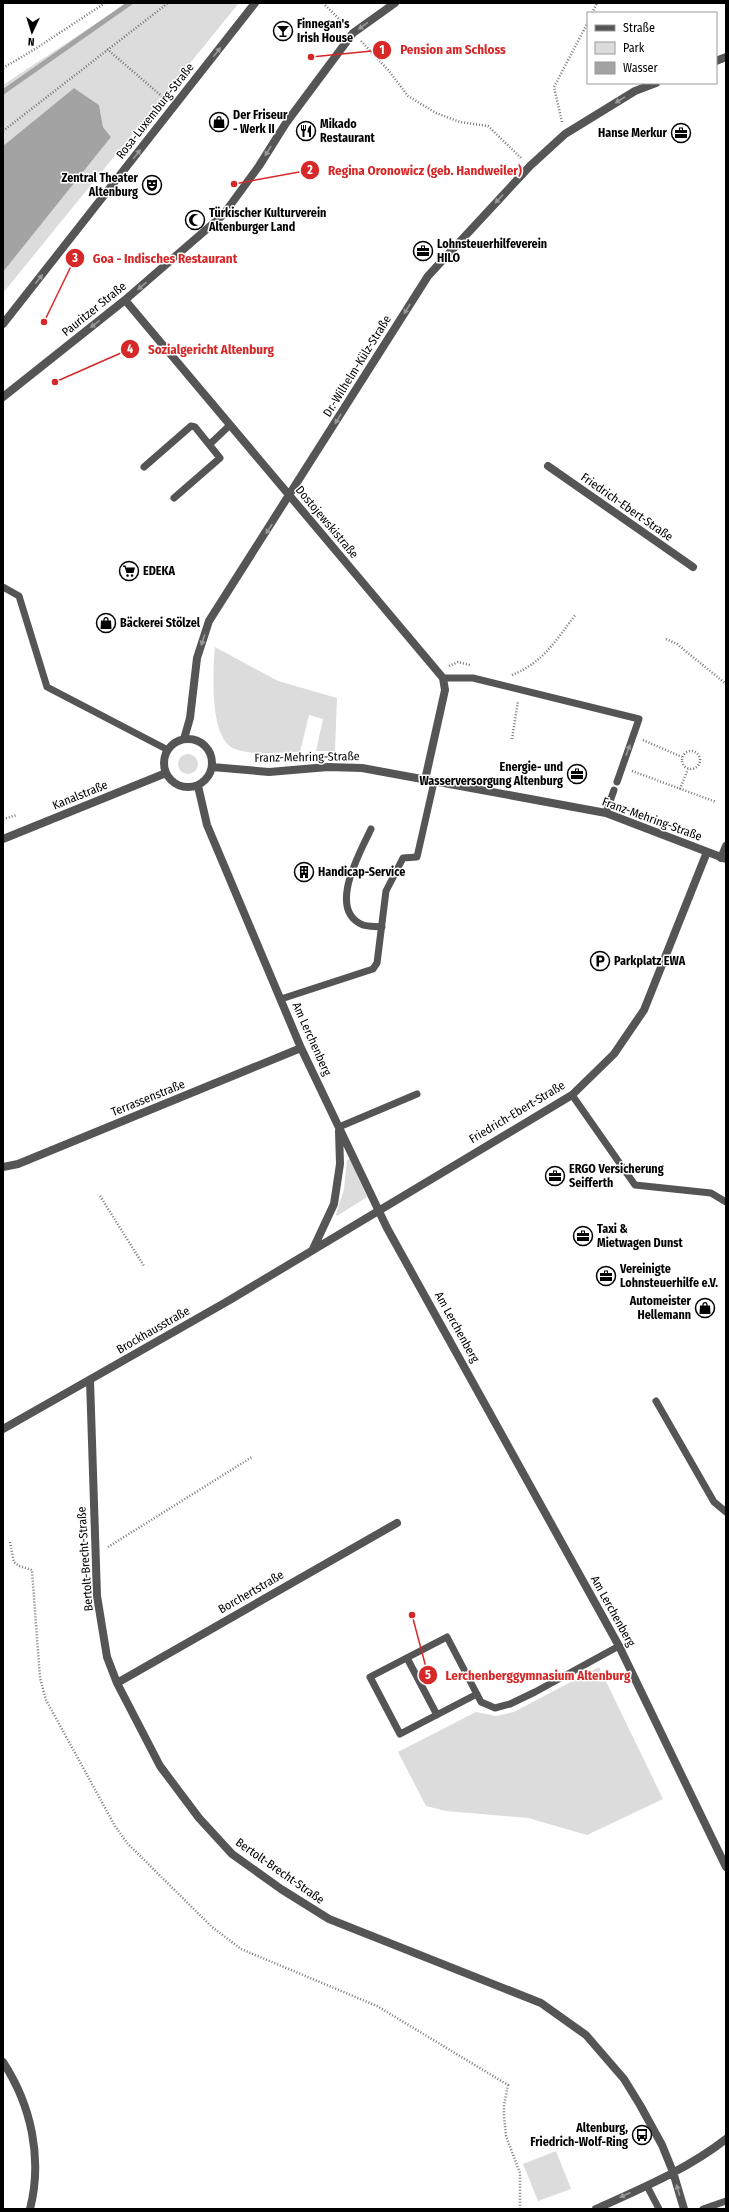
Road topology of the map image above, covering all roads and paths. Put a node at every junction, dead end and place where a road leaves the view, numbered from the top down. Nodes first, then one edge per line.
1 (104, 3) edge
2 (168, 3) edge
3 (255, 3) edge
4 (323, 3) edge
5 (395, 3) edge
6 (597, 3) edge
7 (592, 12) edge
8 (587, 24) edge
9 (353, 33) junction
10 (107, 49) junction
11 (3, 68) edge
12 (653, 84) edge
13 (165, 99) dead end
14 (3, 131) edge
15 (565, 134) junction
16 (530, 166) junction
17 (125, 300) junction
18 (3, 324) edge
19 (3, 397) edge
20 (230, 425) junction
21 (210, 444) junction
22 (548, 466) dead end
23 (144, 467) dead end
24 (289, 496) junction
25 (174, 498) dead end
26 (693, 567) dead end
27 (3, 587) edge
28 (576, 614) dead end
29 (666, 639) dead end
30 (473, 666) dead end
31 (437, 671) junction
32 (510, 675) dead end
33 (443, 678) junction
34 (726, 684) edge
35 (516, 713) dead end
36 (184, 739) junction
37 (512, 739) dead end
38 (656, 746) dead end
39 (168, 750) junction
40 (682, 757) junction
41 (212, 767) junction
42 (622, 767) junction
43 (688, 769) junction
44 (166, 773) junction
45 (425, 780) junction
46 (434, 782) junction
47 (617, 782) dead end
48 (198, 786) junction
49 (680, 789) junction
50 (614, 790) dead end
51 (716, 802) dead end
52 (606, 813) junction
53 (17, 815) dead end
54 (3, 819) edge
55 (371, 829) dead end
56 (3, 838) edge
57 (726, 846) edge
58 (707, 852) junction
59 (724, 859) edge
60 (382, 927) junction
61 (282, 1000) junction
62 (301, 1048) junction
63 (417, 1094) dead end
64 (572, 1094) junction
65 (339, 1127) junction
66 (3, 1167) edge
67 (100, 1196) dead end
68 (726, 1202) edge
69 (378, 1210) junction
70 (313, 1249) junction
71 (144, 1266) dead end
72 (90, 1380) junction
73 (656, 1401) dead end
74 (3, 1429) edge
75 (252, 1457) dead end
76 (726, 1512) edge
77 (397, 1523) dead end
78 (10, 1542) dead end
79 (95, 1548) junction
80 (619, 1646) junction
81 (407, 1658) junction
82 (117, 1683) junction
83 (477, 1694) junction
84 (437, 1715) junction
85 (726, 1867) edge
86 (3, 2062) edge
87 (726, 2139) edge
88 (673, 2172) junction
89 (647, 2186) junction
90 (726, 2201) edge
91 (30, 2209) edge
92 (520, 2209) edge
93 (596, 2209) edge
94 (658, 2209) edge
95 (684, 2209) edge
96 (703, 2209) edge

1 - 11 path
2 - 10 path
18 -> 3 street, Rosa-Luxemburg-Straße
4 - 9 path
5 -> 9 street, Pauritzer Straße
6 - 7 path
8 - 15 path
9 - 16 path
9 -> 17 street, Pauritzer Straße
10 - 13 path
10 - 14 path
12 -> 15 street, Dr.-Wilhelm-Külz-Straße
15 - 16 street, Dr.-Wilhelm-Külz-Straße
16 -> 24 street, Dr.-Wilhelm-Külz-Straße
17 -> 19 street, Pauritzer Straße
17 - 20 street, Dostojewskistraße
20 - 21 lane
20 - 24 street, Dostojewskistraße
21 - 23 lane
21 - 25 lane
22 - 26 street, Friedrich-Ebert-Straße
24 - 31 street, Dostojewskistraße
24 -> 36 street, Dr.-Wilhelm-Külz-Straße
27 - 39 lane
28 - 32 path
29 - 34 path
30 - 31 path
31 - 33 street, Dostojewskistraße
42 -> 33 lane
33 - 45 street
35 - 37 path
36 - 39 street
36 - 41 street
38 - 40 path
39 - 44 street
40 - 43 path
40 - 43 path
41 - 45 street, Franz-Mehring-Straße
41 - 48 street
42 - 47 lane
42 - 49 path
43 - 49 path
44 - 48 street
44 - 56 street, Kanalstraße
45 - 46 street, Franz-Mehring-Straße
46 - 52 street, Franz-Mehring-Straße
46 - 60 lane
48 - 61 street, Am Lerchenberg
49 - 51 path
50 - 52 lane
52 - 58 street, Franz-Mehring-Straße
53 - 54 path
55 - 60 lane
57 - 59 street
58 - 59 street, Franz-Mehring-Straße
58 - 64 street, Friedrich-Ebert-Straße
60 - 61 lane
61 - 62 street, Am Lerchenberg
62 - 65 street, Am Lerchenberg
62 - 66 street, Terrassenstraße
63 - 65 lane
64 - 68 lane
64 - 69 street, Friedrich-Ebert-Straße
65 - 69 street, Am Lerchenberg
65 - 70 street
67 - 71 path
69 - 70 street, Brockhausstraße
69 - 80 street, Am Lerchenberg
70 - 72 street, Brockhausstraße
72 - 74 street, Brockhausstraße
72 - 79 street, Bertolt-Brecht-Straße
73 - 76 lane
75 - 79 path
77 - 82 street, Borchertstraße
78 - 92 path
79 - 82 street, Bertolt-Brecht-Straße
80 - 83 lane
80 - 85 street, Am Lerchenberg
81 - 83 lane
81 - 84 lane
81 - 84 lane
82 - 88 street, Bertolt-Brecht-Straße
83 - 84 lane
86 - 91 street
87 - 88 street
88 - 89 street
95 -> 88 street, Bertolt-Brecht-Straße
89 -> 93 street
89 - 94 lane
90 - 96 lane

